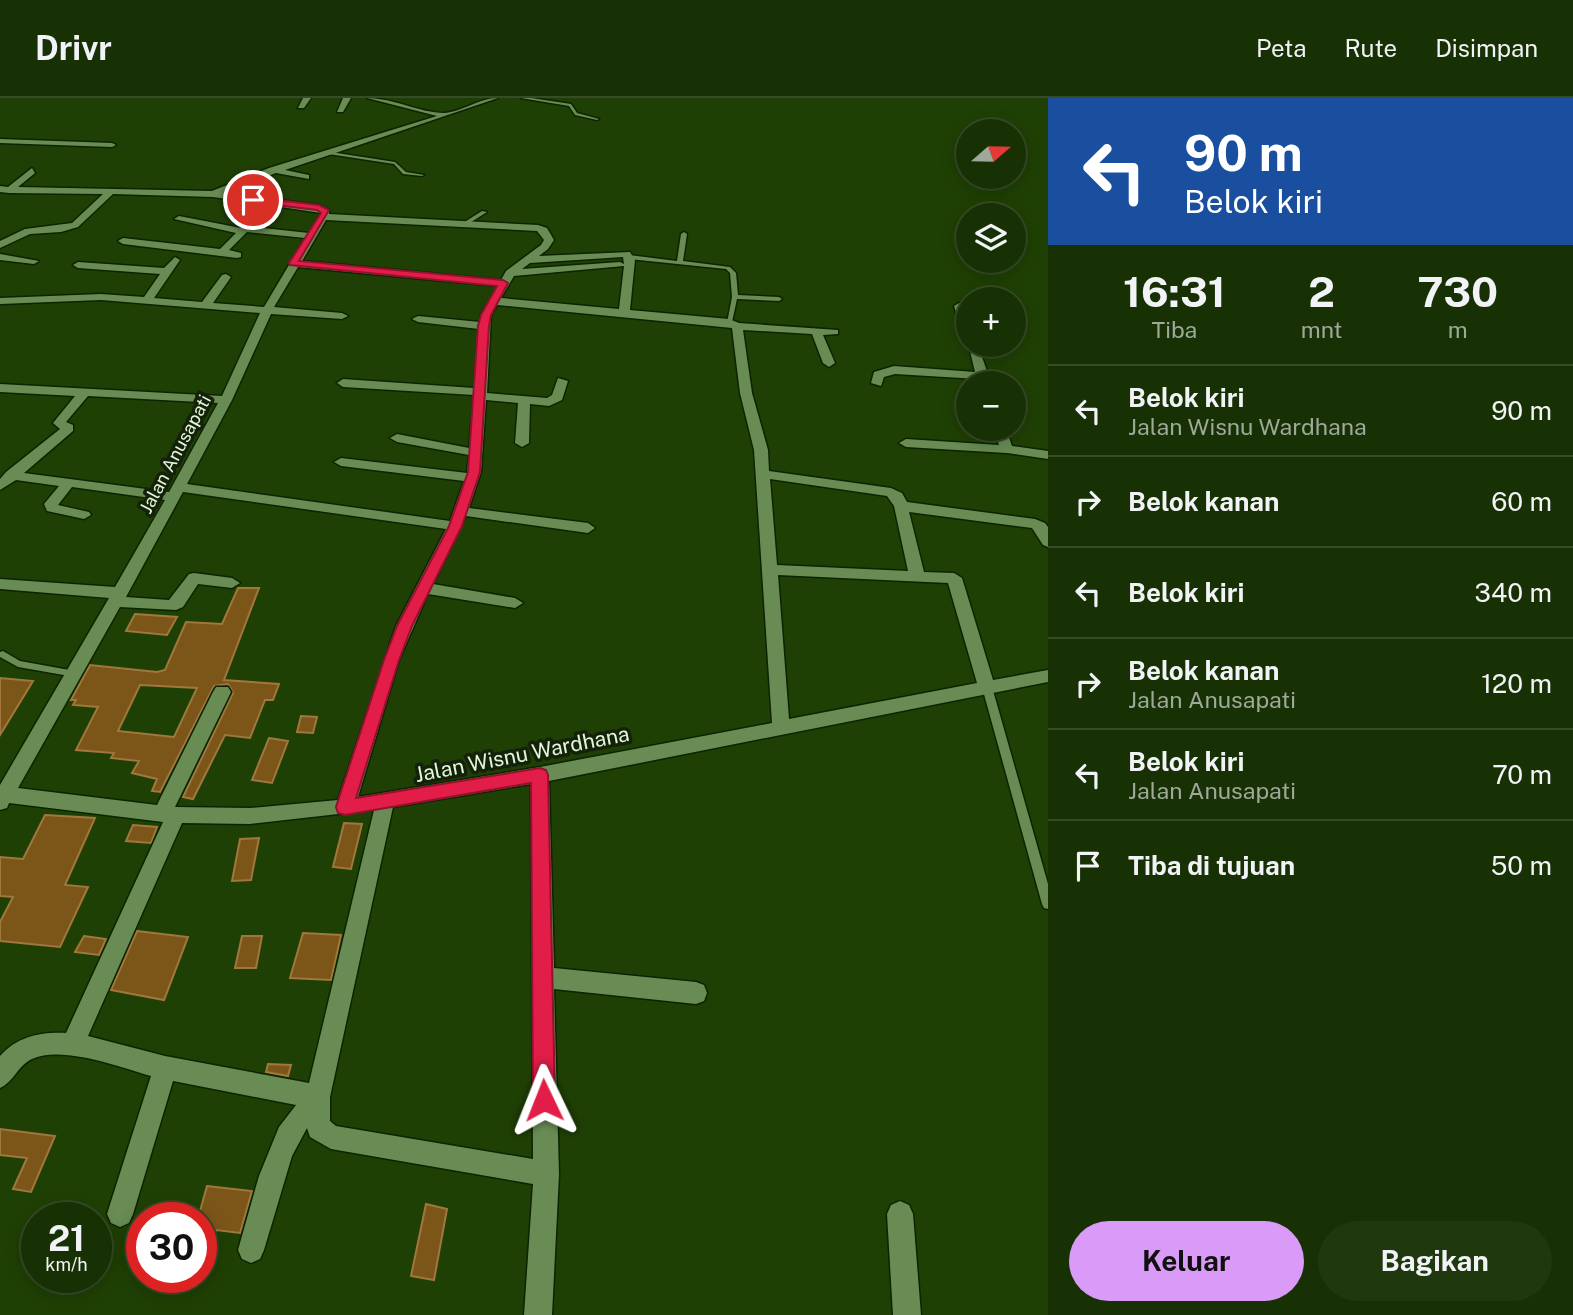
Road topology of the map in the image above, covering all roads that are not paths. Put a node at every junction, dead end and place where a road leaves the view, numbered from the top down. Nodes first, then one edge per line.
1 (307, 98) edge
2 (346, 98) edge
3 (371, 98) edge
4 (494, 98) edge
5 (523, 98) edge
6 (301, 106) dead end
7 (340, 110) dead end
8 (447, 116) junction
9 (597, 119) dead end
10 (0, 132) edge
11 (11, 132) dead end
12 (0, 141) edge
13 (112, 145) dead end
14 (324, 152) junction
15 (272, 170) junction
16 (32, 171) dead end
17 (422, 175) dead end
18 (306, 177) dead end
19 (4, 190) edge
20 (110, 192) junction
21 (221, 196) junction
22 (355, 209) dead end
23 (484, 212) dead end
24 (325, 215) junction
25 (179, 219) dead end
26 (466, 223) junction
27 (241, 231) junction
28 (684, 234) dead end
29 (311, 236) junction
30 (123, 241) dead end
31 (0, 246) edge
32 (222, 252) junction
33 (237, 254) dead end
34 (0, 257) edge
35 (175, 260) dead end
36 (525, 260) junction
37 (629, 260) junction
38 (34, 261) dead end
39 (680, 261) junction
40 (293, 263) junction
41 (78, 265) dead end
42 (167, 271) junction
43 (226, 278) dead end
44 (507, 278) junction
45 (735, 297) junction
46 (779, 299) dead end
47 (147, 300) junction
48 (493, 301) junction
49 (2, 303) edge
50 (206, 304) junction
51 (267, 310) junction
52 (624, 313) junction
53 (422, 315) dead end
54 (342, 316) dead end
55 (485, 320) junction
56 (733, 324) junction
57 (816, 331) junction
58 (834, 332) dead end
59 (828, 363) dead end
60 (956, 376) edge
61 (562, 381) dead end
62 (343, 383) dead end
63 (877, 383) dead end
64 (1, 390) edge
65 (85, 392) junction
66 (481, 394) junction
67 (226, 400) junction
68 (524, 400) junction
69 (397, 438) dead end
70 (1004, 441) edge
71 (522, 443) dead end
72 (906, 443) dead end
73 (1007, 449) junction
74 (477, 453) junction
75 (1048, 455) edge
76 (341, 462) dead end
77 (761, 474) junction
78 (472, 478) junction
79 (4, 480) edge
80 (69, 482) junction
81 (176, 492) junction
82 (901, 506) junction
83 (461, 511) junction
84 (84, 516) dead end
85 (455, 526) junction
86 (588, 528) dead end
87 (1048, 542) edge
88 (771, 570) junction
89 (917, 576) junction
90 (232, 583) dead end
91 (0, 584) edge
92 (425, 588) junction
93 (118, 597) junction
94 (515, 603) dead end
95 (3, 654) dead end
96 (75, 674) junction
97 (1048, 676) edge
98 (987, 688) junction
99 (222, 692) dead end
100 (781, 728) junction
101 (540, 775) junction
102 (1, 797) edge
103 (385, 802) junction
104 (345, 807) junction
105 (169, 814) junction
106 (1044, 873) edge
107 (1048, 904) edge
108 (541, 977) junction
109 (696, 993) dead end
110 (72, 1045) junction
111 (165, 1068) junction
112 (0, 1076) edge
113 (317, 1104) junction
114 (546, 1174) junction
115 (120, 1214) dead end
116 (900, 1214) dead end
117 (250, 1250) dead end
118 (538, 1315) edge
119 (907, 1315) edge

1 - 6 street
2 - 7 street
3 - 8 street
4 - 8 street
5 - 9 lane
8 - 14 street
10 - 11 street
12 - 13 street
14 - 15 street
14 - 17 lane
15 - 18 street
15 - 21 street
16 - 19 street
19 - 20 street
20 - 21 street
20 - 31 street
21 - 24 street
22 - 24 street
23 - 26 lane
24 - 26 street
24 - 29 street, Jalan Anusapati
25 - 27 street
26 - 36 street
27 - 29 street
27 - 32 street
28 - 39 lane
29 - 40 street, Jalan Anusapati
30 - 32 street
32 - 33 street
34 - 38 street
35 - 42 street
36 - 37 street
36 - 44 street
37 - 39 lane
37 - 44 street
37 - 52 street
39 - 45 lane
40 - 44 street
40 - 51 street, Jalan Anusapati
41 - 42 street
42 - 47 street
43 - 50 street
44 - 48 street
45 - 46 lane
45 - 56 lane
47 - 49 street
47 - 50 street
48 - 52 street
48 - 55 street
50 - 51 street
51 - 54 street
51 - 67 street, Jalan Anusapati
52 - 56 street
53 - 55 street
55 - 66 street
56 - 57 street
56 - 77 street
57 - 58 street
57 - 59 street
60 - 63 street
61 - 68 street
62 - 66 street
64 - 65 street
65 - 67 street
65 - 79 street
66 - 68 street
66 - 74 street
67 - 81 street, Jalan Anusapati
68 - 71 street
69 - 74 street
70 - 73 street
72 - 73 street
73 - 75 street
74 - 78 street
76 - 78 street
77 - 82 street
77 - 88 street
78 - 83 street
79 - 80 street
80 - 81 street
80 - 84 street
81 - 85 street
81 - 93 street, Jalan Anusapati
82 - 87 street
82 - 89 street
83 - 85 street
83 - 86 street
85 - 92 street
88 - 89 street
88 - 100 street
89 - 98 street
90 - 93 street
91 - 93 street
92 - 94 street
92 - 104 street
93 - 96 street, Jalan Anusapati
95 - 96 lane
96 - 102 street, Jalan Anusapati
97 - 98 street, Jalan Wisnu Wardhana
98 - 100 street, Jalan Wisnu Wardhana
98 - 106 lane
99 - 105 street
100 - 101 street, Jalan Wisnu Wardhana
101 - 103 street, Jalan Wisnu Wardhana
101 - 108 street
102 - 105 street, Jalan Wisnu Wardhana
103 - 104 street, Jalan Wisnu Wardhana
103 - 113 street
104 - 105 street, Jalan Wisnu Wardhana
105 - 110 street
106 - 107 lane
108 - 109 street
108 - 114 street
110 - 111 street
110 - 112 street
111 - 113 street
111 - 115 street
113 - 114 street
113 - 117 street
114 - 118 street
116 - 119 street

